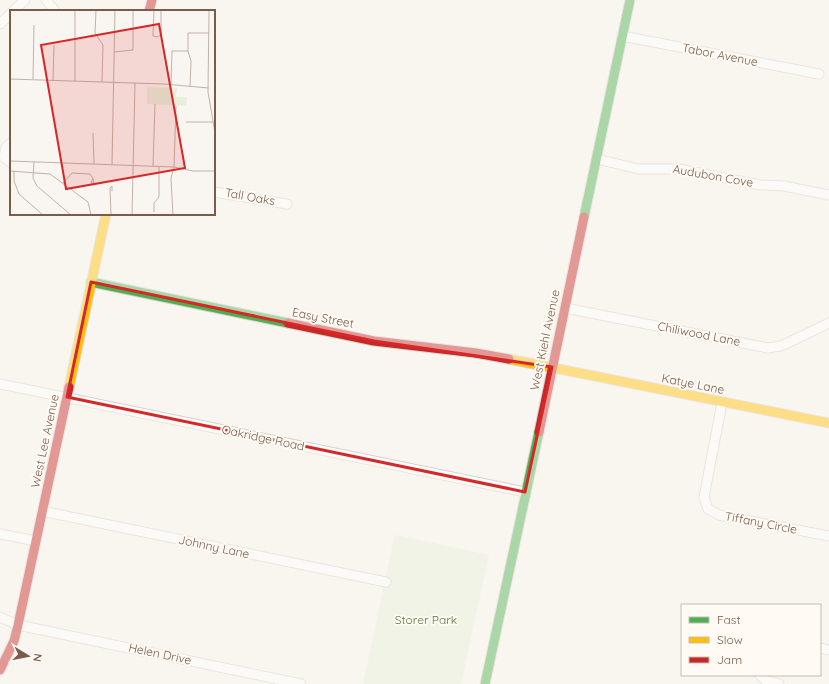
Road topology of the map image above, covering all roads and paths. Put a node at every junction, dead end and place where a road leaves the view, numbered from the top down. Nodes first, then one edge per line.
1 (25, 0) edge
2 (46, 0) edge
3 (152, 0) edge
4 (630, 0) edge
5 (14, 10) edge
6 (54, 10) edge
7 (149, 10) edge
8 (10, 14) edge
9 (0, 24) edge
10 (622, 36) junction
11 (819, 74) dead end
12 (10, 144) edge
13 (596, 159) junction
14 (10, 162) edge
15 (215, 192) edge
16 (829, 195) edge
17 (287, 204) dead end
18 (106, 215) edge
19 (91, 282) junction
20 (565, 308) junction
21 (829, 323) edge
22 (552, 367) junction
23 (0, 384) edge
24 (67, 397) junction
25 (722, 402) junction
26 (829, 424) edge
27 (525, 492) junction
28 (42, 511) junction
29 (0, 534) edge
30 (829, 536) edge
31 (36, 541) junction
32 (386, 582) dead end
33 (0, 617) edge
34 (18, 625) junction
35 (0, 670) edge
36 (761, 676) edge
37 (301, 684) edge
38 (485, 684) edge
39 (780, 684) edge

1 - 5 street
2 - 6 street
3 - 7 street
4 - 10 street, West Kiehl Avenue
8 - 9 street
10 - 11 street, Tabor Avenue
10 - 13 street, West Kiehl Avenue
12 - 14 street
13 - 16 street, Audubon Cove
13 - 20 street, West Kiehl Avenue
15 - 17 street, Tall Oaks
18 - 19 street, West Lee Avenue
19 - 22 street, Easy Street
19 - 24 street, West Lee Avenue
20 - 21 street, Chiliwood Lane
20 - 22 street, West Kiehl Avenue
22 - 25 street, Katye Lane
22 - 27 street, West Kiehl Avenue
23 - 24 street, Oakridge Road
24 - 27 street, Oakridge Road
24 - 28 street, West Lee Avenue
25 - 26 street, Katye Lane
25 - 30 street, Tiffany Circle
27 - 38 street, West Kiehl Avenue
28 - 31 street, West Lee Avenue
28 - 32 street, Johnny Lane
29 - 31 street
31 - 34 street, West Lee Avenue
33 - 34 street, Helen Drive
34 - 35 street, West Lee Avenue
34 - 37 street, Helen Drive
36 - 39 street

